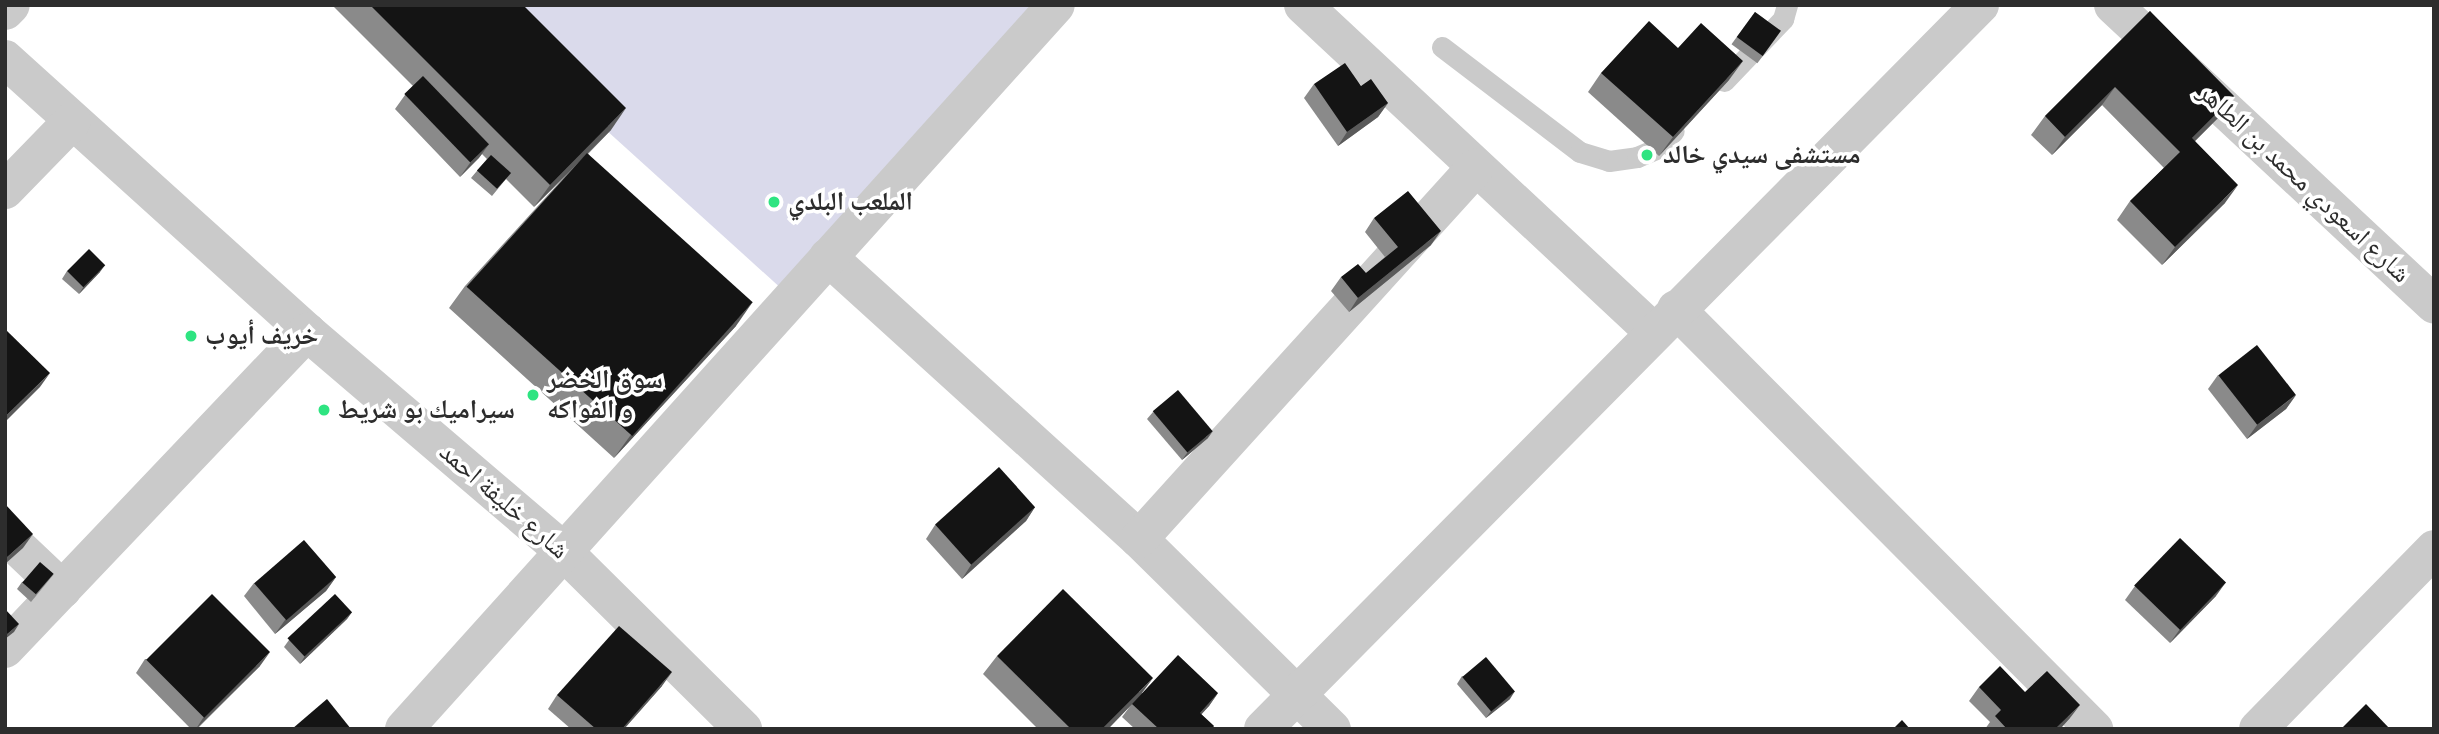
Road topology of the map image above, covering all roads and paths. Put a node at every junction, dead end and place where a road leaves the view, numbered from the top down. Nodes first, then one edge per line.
1 (11, 5) edge
2 (1056, 5) edge
3 (1303, 5) edge
4 (1787, 5) edge
5 (1980, 5) edge
6 (2113, 5) edge
7 (5, 11) edge
8 (1443, 47) dead end
9 (5, 59) edge
10 (1706, 99) edge
11 (1686, 119) edge
12 (72, 121) junction
13 (1475, 167) junction
14 (5, 190) edge
15 (828, 257) junction
16 (2434, 304) edge
17 (1664, 320) junction
18 (307, 332) junction
19 (5, 535) edge
20 (1139, 539) junction
21 (562, 550) junction
22 (2434, 550) edge
23 (62, 589) junction
24 (5, 649) edge
25 (1295, 692) junction
26 (404, 729) edge
27 (743, 729) edge
28 (1263, 729) edge
29 (1332, 729) edge
30 (2094, 729) edge
31 (2258, 729) edge

1 - 7 street
2 - 15 street
3 - 13 street
4 - 10 lane
5 - 17 street
6 - 16 street, شارع اسعودي محمد بن الطاهر
8 - 11 lane
9 - 12 street, شارع خليفة احمد
12 - 14 street
12 - 18 street, شارع خليفة احمد
13 - 17 street
13 - 20 street
15 - 20 street
15 - 21 street
17 - 25 street
17 - 30 street
18 - 21 street, شارع خليفة احمد
18 - 23 street
19 - 23 street
20 - 25 street
21 - 26 street
21 - 27 street, شارع خليفة احمد
22 - 31 street
23 - 24 street
25 - 28 street
25 - 29 street

